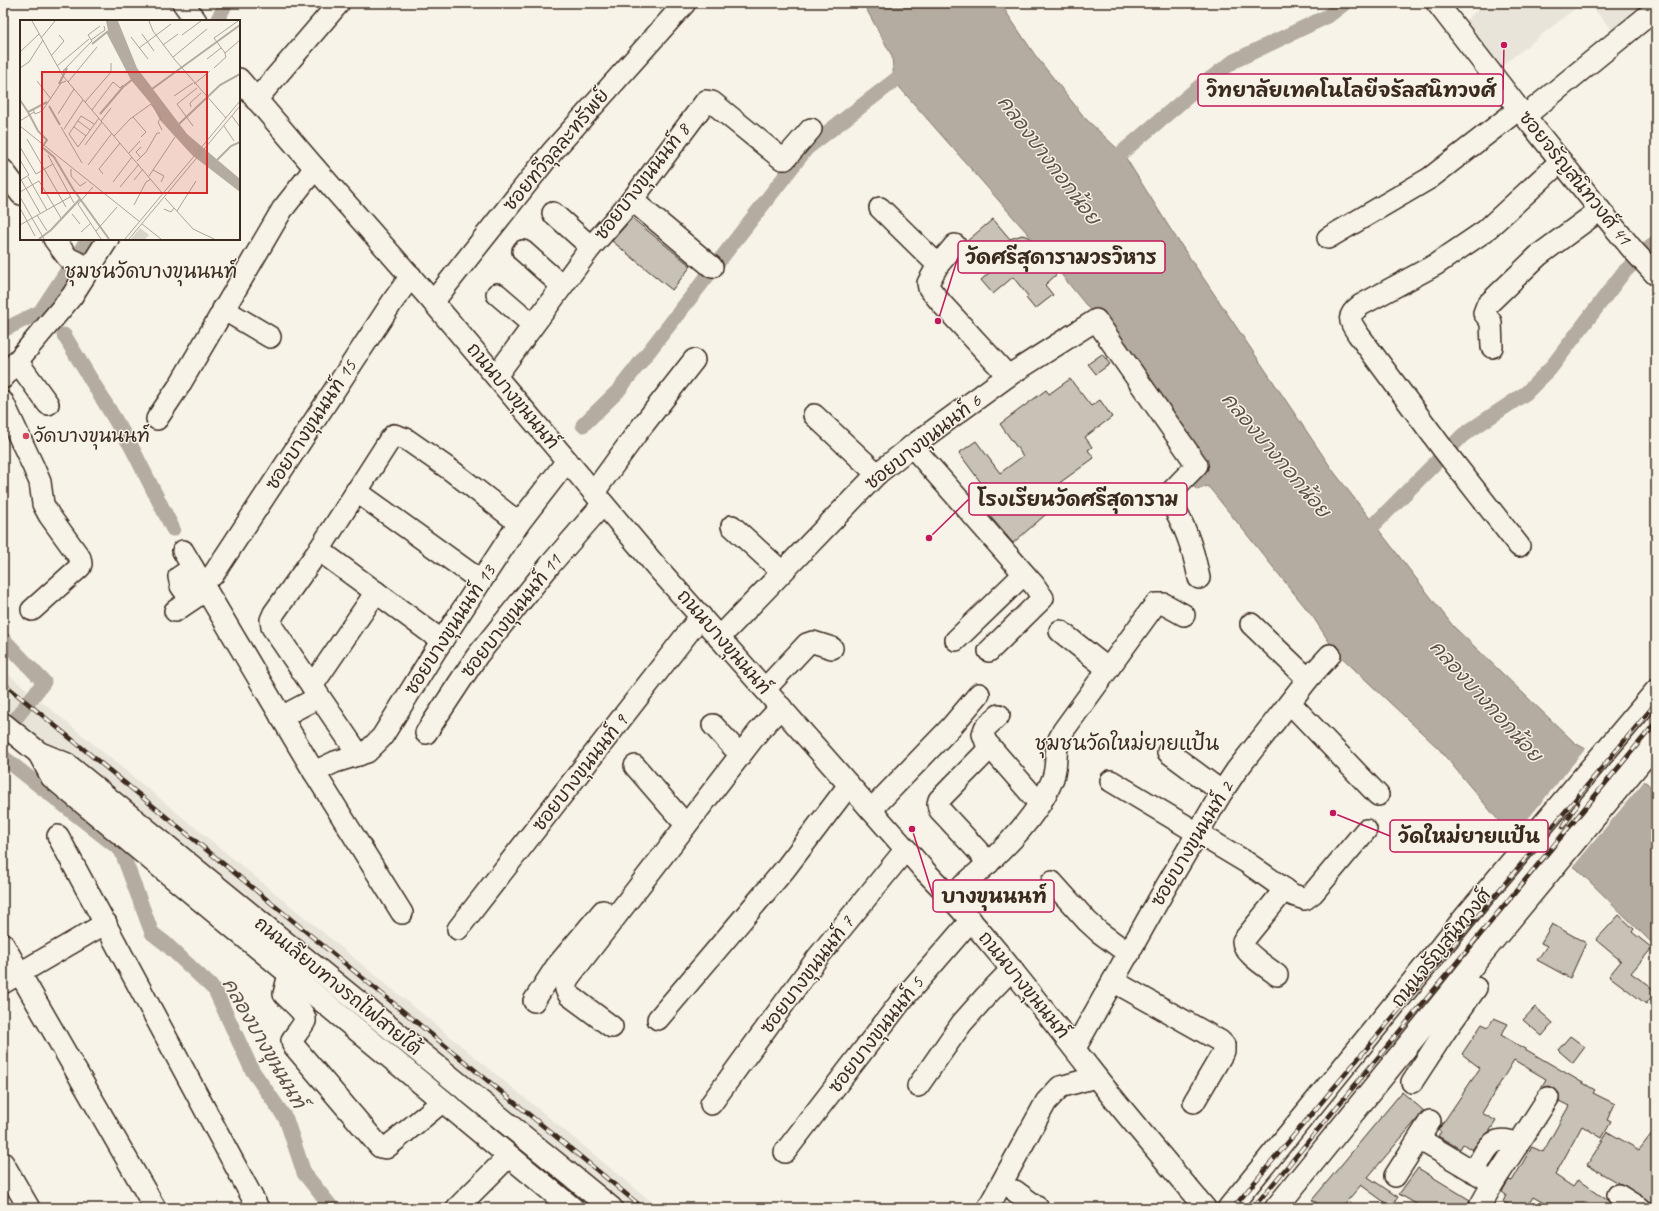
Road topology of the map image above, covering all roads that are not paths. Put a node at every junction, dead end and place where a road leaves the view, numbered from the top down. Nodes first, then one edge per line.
1 (339, 3) edge
2 (685, 3) edge
3 (1439, 4) edge
4 (1656, 9) edge
5 (240, 82) edge
6 (256, 100) junction
7 (1522, 112) junction
8 (811, 129) dead end
9 (1561, 161) junction
10 (315, 168) junction
11 (3, 170) edge
12 (20, 193) edge
13 (632, 200) junction
14 (880, 208) dead end
15 (1600, 210) junction
16 (554, 213) dead end
17 (1328, 238) dead end
18 (55, 240) edge
19 (107, 240) edge
20 (955, 245) dead end
21 (591, 247) junction
22 (523, 251) dead end
23 (1645, 263) edge
24 (938, 265) junction
25 (712, 267) dead end
26 (90, 268) junction
27 (411, 276) junction
28 (562, 286) junction
29 (497, 294) dead end
30 (433, 302) junction
31 (223, 309) junction
32 (533, 324) junction
33 (270, 337) dead end
34 (1492, 347) dead end
35 (694, 360) dead end
36 (17, 361) junction
37 (496, 376) junction
38 (1008, 376) junction
39 (3, 378) edge
40 (3, 402) edge
41 (48, 404) dead end
42 (814, 415) dead end
43 (157, 419) dead end
44 (912, 446) junction
45 (567, 461) junction
46 (877, 474) junction
47 (356, 491) junction
48 (598, 498) junction
49 (519, 523) junction
50 (732, 526) dead end
51 (1519, 546) dead end
52 (319, 550) junction
53 (188, 560) dead end
54 (782, 572) junction
55 (1024, 574) junction
56 (1199, 578) dead end
57 (481, 581) junction
58 (376, 592) junction
59 (196, 594) junction
60 (32, 610) dead end
61 (1184, 615) dead end
62 (701, 616) junction
63 (1251, 624) dead end
64 (1060, 631) dead end
65 (719, 638) junction
66 (442, 640) junction
67 (956, 640) dead end
68 (832, 648) dead end
69 (989, 651) dead end
70 (1330, 655) dead end
71 (1108, 669) junction
72 (1308, 679) junction
73 (1656, 691) edge
74 (315, 692) junction
75 (979, 694) dead end
76 (773, 698) junction
77 (1290, 703) junction
78 (999, 715) dead end
79 (281, 717) junction
80 (3, 724) edge
81 (713, 725) dead end
82 (426, 733) dead end
83 (1656, 743) edge
84 (733, 747) junction
85 (990, 748) junction
86 (1168, 752) dead end
87 (359, 755) junction
88 (635, 766) dead end
89 (59, 771) junction
90 (314, 772) junction
91 (1111, 781) dead end
92 (849, 785) junction
93 (1222, 792) junction
94 (1378, 795) dead end
95 (1040, 804) junction
96 (871, 810) junction
97 (679, 817) junction
98 (1366, 830) dead end
99 (1198, 833) junction
100 (58, 836) dead end
101 (906, 849) junction
102 (989, 863) junction
103 (1052, 882) dead end
104 (1285, 889) junction
105 (950, 896) junction
106 (402, 913) dead end
107 (971, 920) junction
108 (106, 923) junction
109 (458, 929) dead end
110 (3, 944) edge
111 (1129, 954) junction
112 (1012, 970) junction
113 (1276, 975) dead end
114 (292, 977) junction
115 (12, 979) edge
116 (1113, 981) junction
117 (1476, 988) dead end
118 (534, 1001) dead end
119 (658, 1019) dead end
120 (1438, 1023) junction
121 (612, 1027) dead end
122 (1075, 1048) junction
123 (1096, 1076) junction
124 (1412, 1082) dead end
125 (918, 1086) dead end
126 (1548, 1098) dead end
127 (443, 1101) junction
128 (1194, 1102) dead end
129 (712, 1104) dead end
130 (1430, 1121) dead end
131 (1418, 1140) junction
132 (1518, 1144) junction
133 (786, 1152) dead end
134 (509, 1156) junction
135 (3, 1163) edge
136 (1474, 1172) junction
137 (1395, 1176) dead end
138 (1493, 1183) junction
139 (1015, 1191) dead end
140 (1618, 1195) dead end
141 (462, 1206) edge
142 (29, 1208) edge
143 (155, 1208) edge
144 (258, 1208) edge
145 (572, 1208) edge
146 (611, 1208) edge
147 (988, 1208) edge
148 (1038, 1208) edge
149 (1205, 1208) edge
150 (1229, 1208) edge
151 (1276, 1208) edge
152 (1479, 1208) edge
153 (1639, 1208) edge

1 - 6 street
2 - 30 street, ซอยทวีจุลละทรัพย์
3 - 7 street, ซอยจรัญสนิทวงศ์ 41
4 - 7 street
5 - 6 street, ถนนบางขุนนนท์
6 - 10 street, ถนนบางขุนนนท์
7 - 9 street, ซอยจรัญสนิทวงศ์ 41
7 - 17 street
8 - 13 street, ซอยบางขุนนนท์ 8
9 - 15 street, ซอยจรัญสนิทวงศ์ 41
9 - 51 street
10 - 27 street, ถนนบางขุนนนท์
10 - 31 street
11 - 12 street
13 - 21 street, ซอยบางขุนนนท์ 8
13 - 25 street
14 - 24 street
15 - 23 street, ซอยจรัญสนิทวงศ์ 41
15 - 34 street
16 - 21 street
18 - 26 street
19 - 26 street
20 - 24 street
21 - 28 street, ซอยบางขุนนนท์ 8
22 - 28 street
24 - 38 street
26 - 36 street
27 - 30 street, ถนนบางขุนนนท์
27 - 59 street, ซอยบางขุนนนท์ 15
28 - 32 street, ซอยบางขุนนนท์ 8
29 - 32 street
30 - 37 street, ถนนบางขุนนนท์
31 - 33 street
31 - 43 street
32 - 37 street, ซอยบางขุนนนท์ 8
35 - 48 street, ซอยบางขุนนนท์ 11
36 - 39 street
36 - 41 street
37 - 45 street, ถนนบางขุนนนท์
38 - 44 street, ซอยบางขุนนนท์ 6
38 - 56 street, ซอยบางขุนนนท์ 6
40 - 60 street
42 - 46 street
44 - 46 street, ซอยบางขุนนนท์ 6
44 - 55 street
45 - 48 street, ถนนบางขุนนนท์
45 - 49 street, ซอยบางขุนนนท์ 13
46 - 54 street, ซอยบางขุนนนท์ 6
47 - 49 street
47 - 52 street
47 - 57 street
48 - 62 street, ถนนบางขุนนนท์
48 - 82 street, ซอยบางขุนนนท์ 11
49 - 57 street, ซอยบางขุนนนท์ 13
50 - 54 street
52 - 58 street
52 - 74 street
53 - 59 street
54 - 65 street, ซอยบางขุนนนท์ 6
55 - 67 street
55 - 69 street
57 - 66 street, ซอยบางขุนนนท์ 13
58 - 66 street
58 - 74 street
59 - 79 street
61 - 71 street
62 - 65 street, ถนนบางขุนนนท์
62 - 109 street, ซอยบางขุนนนท์ 9
63 - 72 street
64 - 71 street
65 - 76 street, ถนนบางขุนนนท์
66 - 87 street, ซอยบางขุนนนท์ 13
68 - 76 street
70 - 72 street, ซอยบางขุนนนท์ 2
71 - 95 street
72 - 77 street, ซอยบางขุนนนท์ 2
73 - 150 main road, ถนนจรัญสนิทวงศ์
74 - 79 street
74 - 87 street
75 - 96 street
76 - 84 street
76 - 92 street, ถนนบางขุนนนท์
76 - 121 street
77 - 93 street, ซอยบางขุนนนท์ 2
77 - 94 street
78 - 85 street
79 - 90 street
80 - 89 main road
81 - 84 street
83 - 120 main road, ถนนจรัญสนิทวงศ์
84 - 97 street
85 - 95 street
85 - 102 street
86 - 93 street
87 - 90 street, ซอยบางขุนนนท์ 13
88 - 97 street
89 - 114 main road, ถนนเลียบทางรถไฟสายใต้
89 - 146 main road, ถนนเลียบทางรถไฟสายใต้
90 - 106 street
91 - 99 street
92 - 96 street, ถนนบางขุนนนท์
92 - 119 street
93 - 99 street, ซอยบางขุนนนท์ 2
95 - 102 street
96 - 101 street, ถนนบางขุนนนท์
97 - 118 street
98 - 104 street
99 - 104 street
99 - 111 street, ซอยบางขุนนนท์ 2
100 - 108 street
101 - 105 street, ถนนบางขุนนนท์
101 - 129 street, ซอยบางขุนนนท์ 7
102 - 105 street
103 - 111 street
104 - 113 street
105 - 107 street, ถนนบางขุนนนท์
107 - 112 street, ถนนบางขุนนนท์
107 - 133 street, ซอยบางขุนนนท์ 5
108 - 115 street
108 - 144 street
110 - 115 street
111 - 116 street, ซอยบางขุนนนท์ 2
112 - 122 street, ถนนบางขุนนนท์
112 - 125 street
114 - 127 main road, ถนนเลียบทางรถไฟสายใต้
114 - 127 street
115 - 143 street
116 - 122 street, ซอยบางขุนนนท์ 2
116 - 128 street
117 - 120 street
120 - 124 street
120 - 151 main road, ถนนจรัญสนิทวงศ์
122 - 123 street, ถนนบางขุนนนท์
123 - 147 street
123 - 149 street, ถนนบางขุนนนท์
126 - 132 street
127 - 134 main road, ถนนเลียบทางรถไฟสายใต้
130 - 131 street
131 - 136 street
131 - 137 street
132 - 136 street
132 - 138 street
134 - 141 street
134 - 145 main road, ถนนเลียบทางรถไฟสายใต้
135 - 142 street
136 - 138 street
138 - 152 street
139 - 148 street
140 - 153 street

